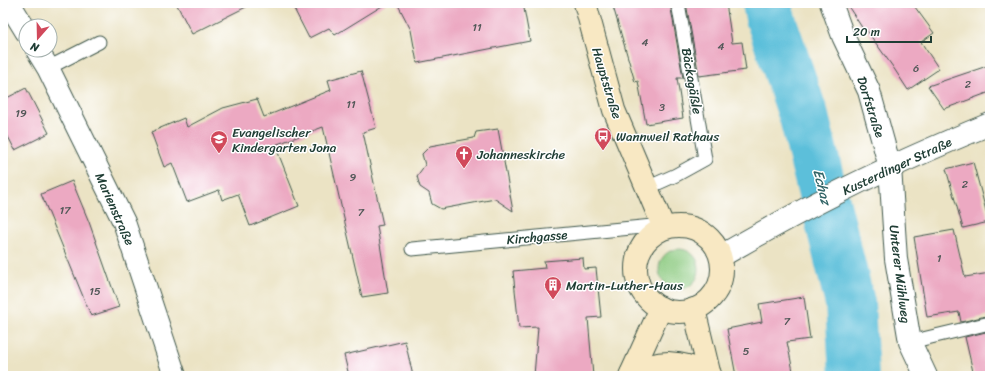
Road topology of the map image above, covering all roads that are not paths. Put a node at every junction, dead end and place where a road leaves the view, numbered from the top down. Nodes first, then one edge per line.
1 (10, 3) edge
2 (585, 3) edge
3 (678, 3) edge
4 (831, 3) edge
5 (19, 18) edge
6 (99, 42) dead end
7 (43, 59) edge
8 (990, 124) edge
9 (890, 167) junction
10 (647, 188) junction
11 (663, 226) junction
12 (412, 249) dead end
13 (721, 256) junction
14 (661, 308) junction
15 (694, 309) junction
16 (990, 323) edge
17 (910, 342) junction
18 (630, 375) edge
19 (710, 375) edge
20 (176, 376) edge
21 (926, 376) edge

1 - 5 street
2 - 10 main road, Hauptstraße
3 - 10 lane, Bäckagäßle
4 - 9 street, Dorfstraße
6 - 7 lane
7 - 20 street, Marienstraße
8 - 9 street, Kusterdinger Straße
9 - 13 street, Kusterdinger Straße
9 - 17 street, Unterer Mühlweg
10 - 11 main road, Hauptstraße
11 - 12 lane, Kirchgasse
11 - 13 main road
11 - 14 main road
13 - 15 main road
14 - 15 main road
14 - 18 main road
15 - 19 main road
16 - 17 lane
17 - 21 street, Unterer Mühlweg
18 - 19 main road

